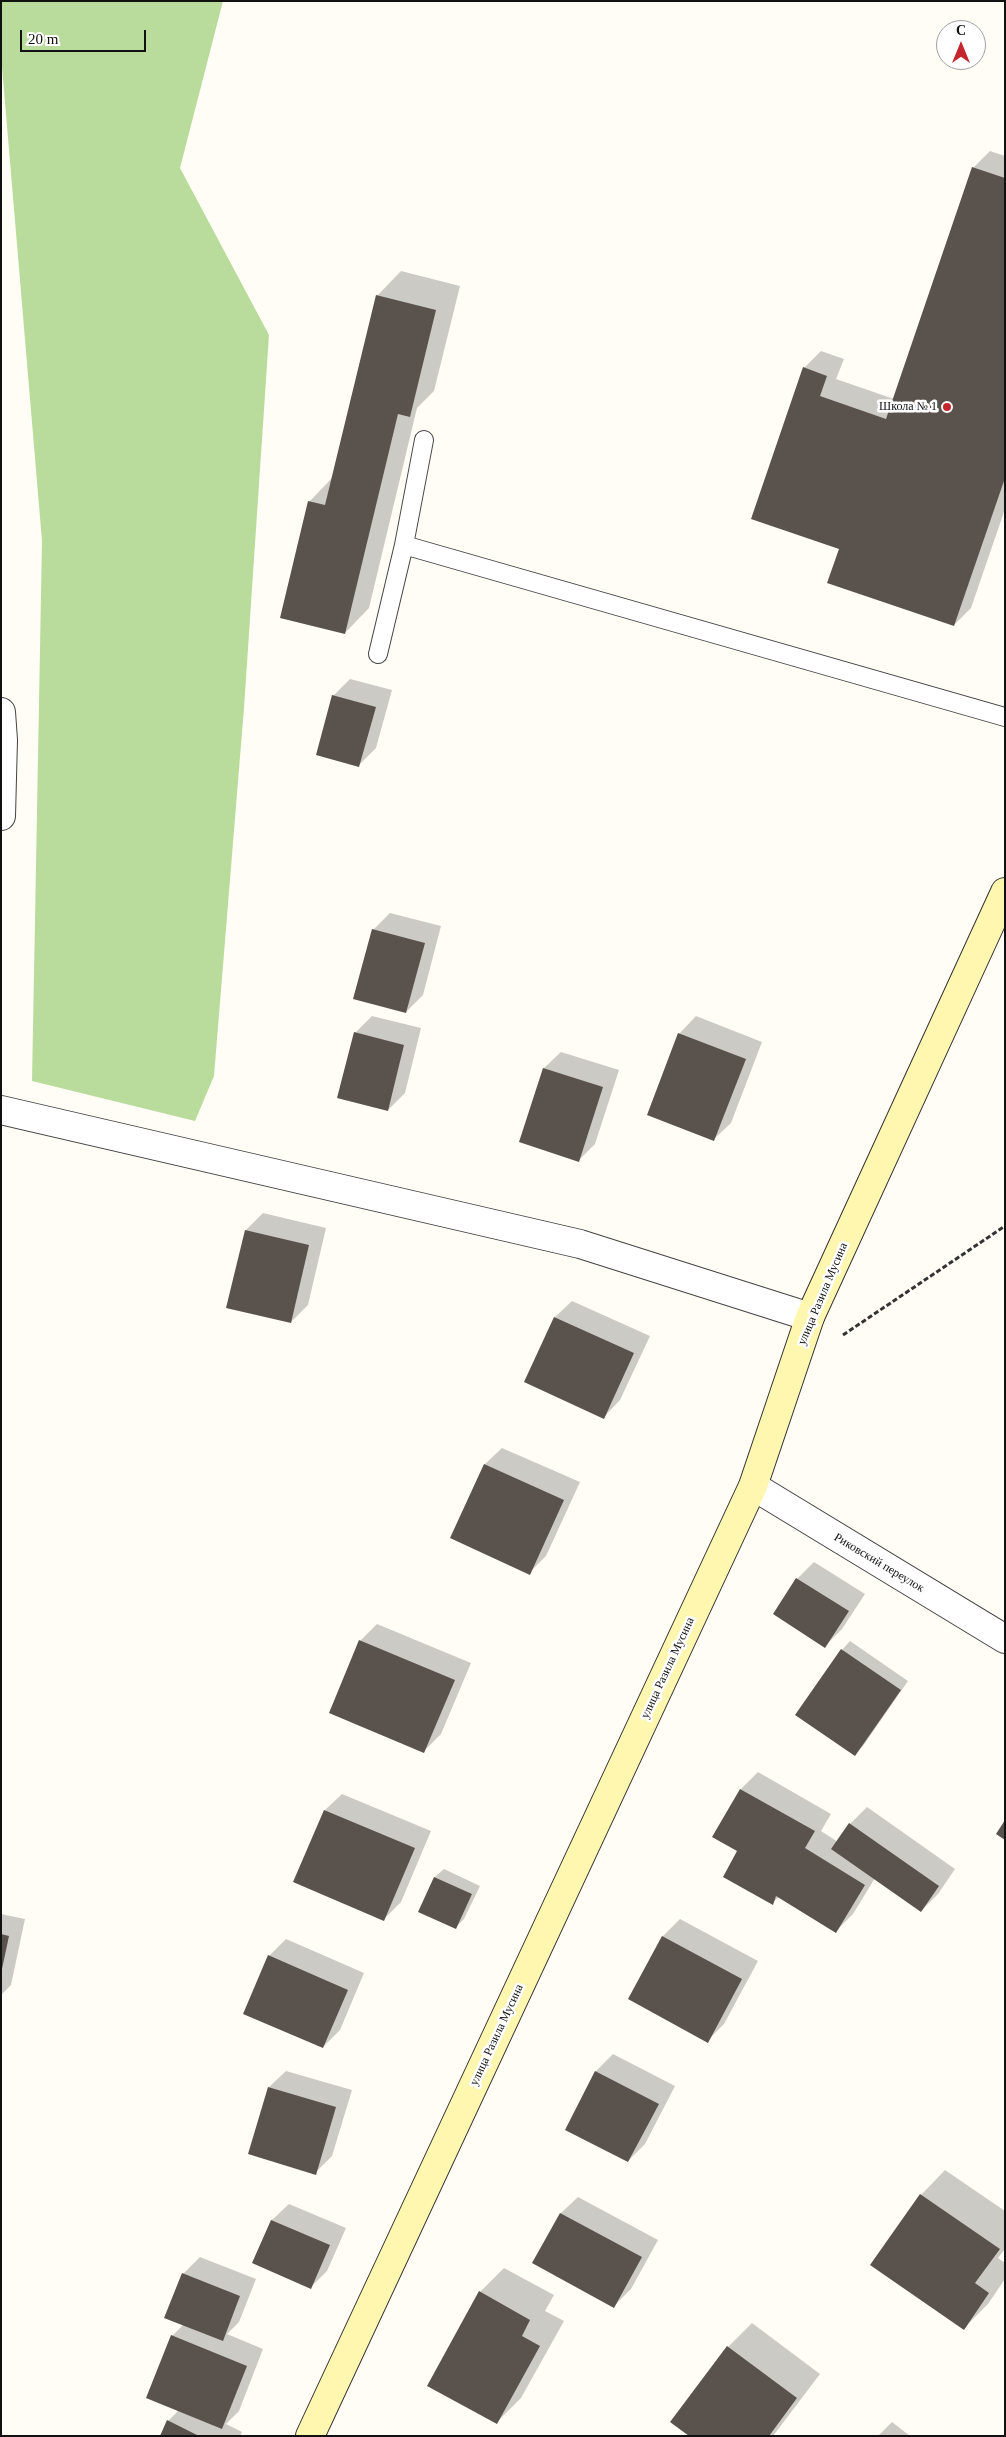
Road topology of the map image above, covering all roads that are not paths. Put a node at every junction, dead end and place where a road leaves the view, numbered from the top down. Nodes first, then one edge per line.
1 (424, 440) dead end
2 (404, 545) junction
3 (378, 654) dead end
4 (1, 712) edge
5 (1005, 717) edge
6 (1, 816) edge
7 (1005, 892) edge
8 (1, 1110) edge
9 (810, 1317) junction
10 (753, 1486) junction
11 (1005, 1639) edge
12 (310, 2436) edge

1 - 2 lane
2 - 3 lane
2 - 5 lane
4 - 6 street
7 - 9 main road, улица Разила Мусина
8 - 9 street
9 - 10 main road, улица Разила Мусина
10 - 11 street, Риковский переулок
10 - 12 main road, улица Разила Мусина

